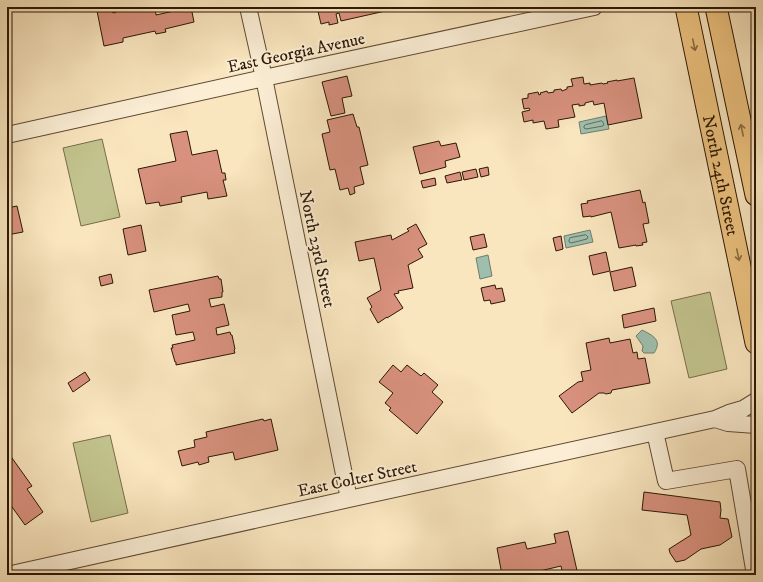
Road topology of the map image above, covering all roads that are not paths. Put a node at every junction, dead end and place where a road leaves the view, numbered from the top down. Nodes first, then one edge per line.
1 (248, 7) edge
2 (594, 7) edge
3 (686, 7) edge
4 (716, 7) edge
5 (264, 78) junction
6 (7, 135) edge
7 (756, 195) edge
8 (756, 343) edge
9 (756, 401) edge
10 (715, 419) junction
11 (756, 425) edge
12 (654, 432) junction
13 (349, 499) junction
14 (7, 575) edge
15 (755, 575) edge

1 - 5 street, North 23rd Street
2 - 5 street, East Georgia Avenue
3 -> 8 main road, North 24th Street
7 -> 4 main road, North 24th Street
5 - 6 street, East Georgia Avenue
5 - 13 street, North 23rd Street
9 - 10 street, East Colter Street
10 - 11 street, East Colter Street
10 - 12 street, East Colter Street
12 - 13 street, East Colter Street
12 - 15 street
13 - 14 street, East Colter Street

